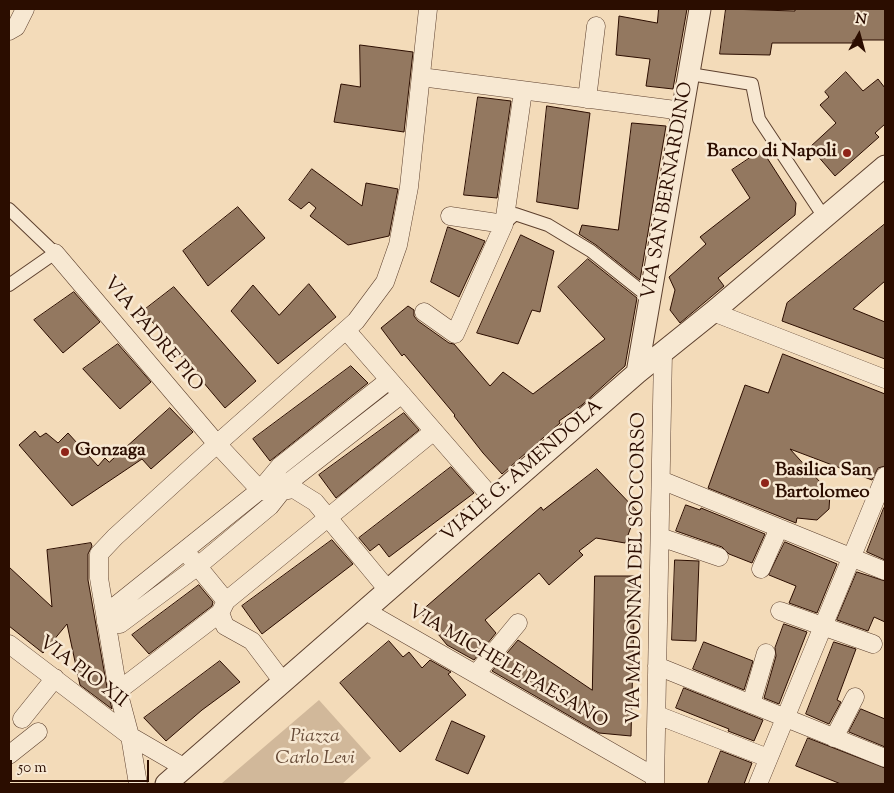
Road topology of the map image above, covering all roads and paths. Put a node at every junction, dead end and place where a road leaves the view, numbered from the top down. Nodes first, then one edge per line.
1 (25, 9) edge
2 (428, 9) edge
3 (700, 9) edge
4 (596, 26) dead end
5 (9, 31) edge
6 (690, 74) junction
7 (421, 77) junction
8 (524, 90) junction
9 (587, 99) junction
10 (683, 111) junction
11 (885, 166) edge
12 (9, 209) edge
13 (450, 216) dead end
14 (824, 218) junction
15 (504, 224) junction
16 (56, 253) junction
17 (9, 285) edge
18 (650, 298) junction
19 (424, 312) dead end
20 (713, 312) junction
21 (346, 330) junction
22 (663, 352) junction
23 (637, 373) junction
24 (885, 378) edge
25 (389, 380) junction
26 (402, 394) junction
27 (434, 431) junction
28 (217, 444) junction
29 (885, 476) edge
30 (661, 480) junction
31 (260, 490) junction
32 (282, 491) junction
33 (493, 498) junction
34 (329, 518) junction
35 (779, 528) junction
36 (660, 537) junction
37 (186, 551) junction
38 (851, 557) junction
39 (719, 558) dead end
40 (198, 566) junction
41 (761, 569) dead end
42 (885, 571) edge
43 (388, 590) junction
44 (223, 607) junction
45 (364, 610) junction
46 (780, 611) dead end
47 (106, 622) junction
48 (518, 623) dead end
49 (823, 626) junction
50 (9, 644) edge
51 (873, 644) dead end
52 (766, 653) dead end
53 (657, 666) junction
54 (476, 674) junction
55 (55, 678) junction
56 (283, 682) junction
57 (118, 691) junction
58 (855, 697) dead end
59 (751, 704) junction
60 (656, 715) junction
61 (785, 718) junction
62 (22, 719) dead end
63 (38, 732) dead end
64 (130, 736) junction
65 (834, 738) junction
66 (9, 755) edge
67 (768, 758) junction
68 (885, 758) edge
69 (185, 768) junction
70 (655, 781) edge
71 (138, 784) edge
72 (166, 784) edge
73 (758, 784) edge

1 - 5 street
2 - 7 street
3 - 6 street, VIA SAN BERNARDINO
4 - 9 street
6 - 10 street, VIA SAN BERNARDINO
6 - 14 street
7 - 8 street
7 - 21 street
8 - 9 street
8 - 15 street
9 - 10 street
10 - 18 street, VIA SAN BERNARDINO
11 - 14 street, VIALE G. AMENDOLA
12 - 16 street
13 - 15 street
14 - 20 street, VIALE G. AMENDOLA
15 - 18 street
15 - 19 street
16 - 17 street
16 - 28 street, VIA PADRE PIO
18 - 23 street, VIA SAN BERNARDINO
20 - 22 street, VIALE G. AMENDOLA
20 - 24 street
21 - 25 street
21 - 28 street
22 - 23 street, VIALE G. AMENDOLA
22 - 30 street, VIA MADONNA DEL SOCCORSO
23 - 33 street, VIALE G. AMENDOLA
25 - 26 street
25 - 31 street
26 - 27 street
26 - 32 street
27 - 33 street
27 - 34 street
28 - 31 street, VIA PADRE PIO
28 - 47 street
29 - 38 street
30 - 35 street
30 - 36 street, VIA MADONNA DEL SOCCORSO
31 - 32 street
31 - 37 street
32 - 34 street
32 - 40 street
33 - 43 street, VIALE G. AMENDOLA
34 - 43 street
34 - 44 street
35 - 38 street
35 - 41 street
36 - 39 street
36 - 53 street, VIA MADONNA DEL SOCCORSO
37 - 40 street
37 - 47 street
38 - 42 street
38 - 49 street
40 - 44 street
40 - 47 street
43 - 45 street, VIALE G. AMENDOLA
44 - 56 street
44 - 57 street
45 - 54 street, VIA MICHELE PAESANO
45 - 56 street, VIALE G. AMENDOLA
46 - 49 street
47 - 57 street
48 - 54 street
49 - 51 street
49 - 61 street
50 - 55 street, VIA PIO XII
52 - 59 street
53 - 59 street
53 - 60 street, VIA MADONNA DEL SOCCORSO
54 - 70 street, VIA MICHELE PAESANO
55 - 62 street
55 - 64 street, VIA PIO XII
56 - 69 street, VIALE G. AMENDOLA
57 - 64 street
58 - 65 street
59 - 61 street
60 - 67 street
60 - 70 street, VIA MADONNA DEL SOCCORSO
61 - 65 street
61 - 67 street
63 - 66 street
64 - 69 street, VIA PIO XII
64 - 71 street
65 - 68 street
67 - 73 street
69 - 72 street, VIALE G. AMENDOLA

